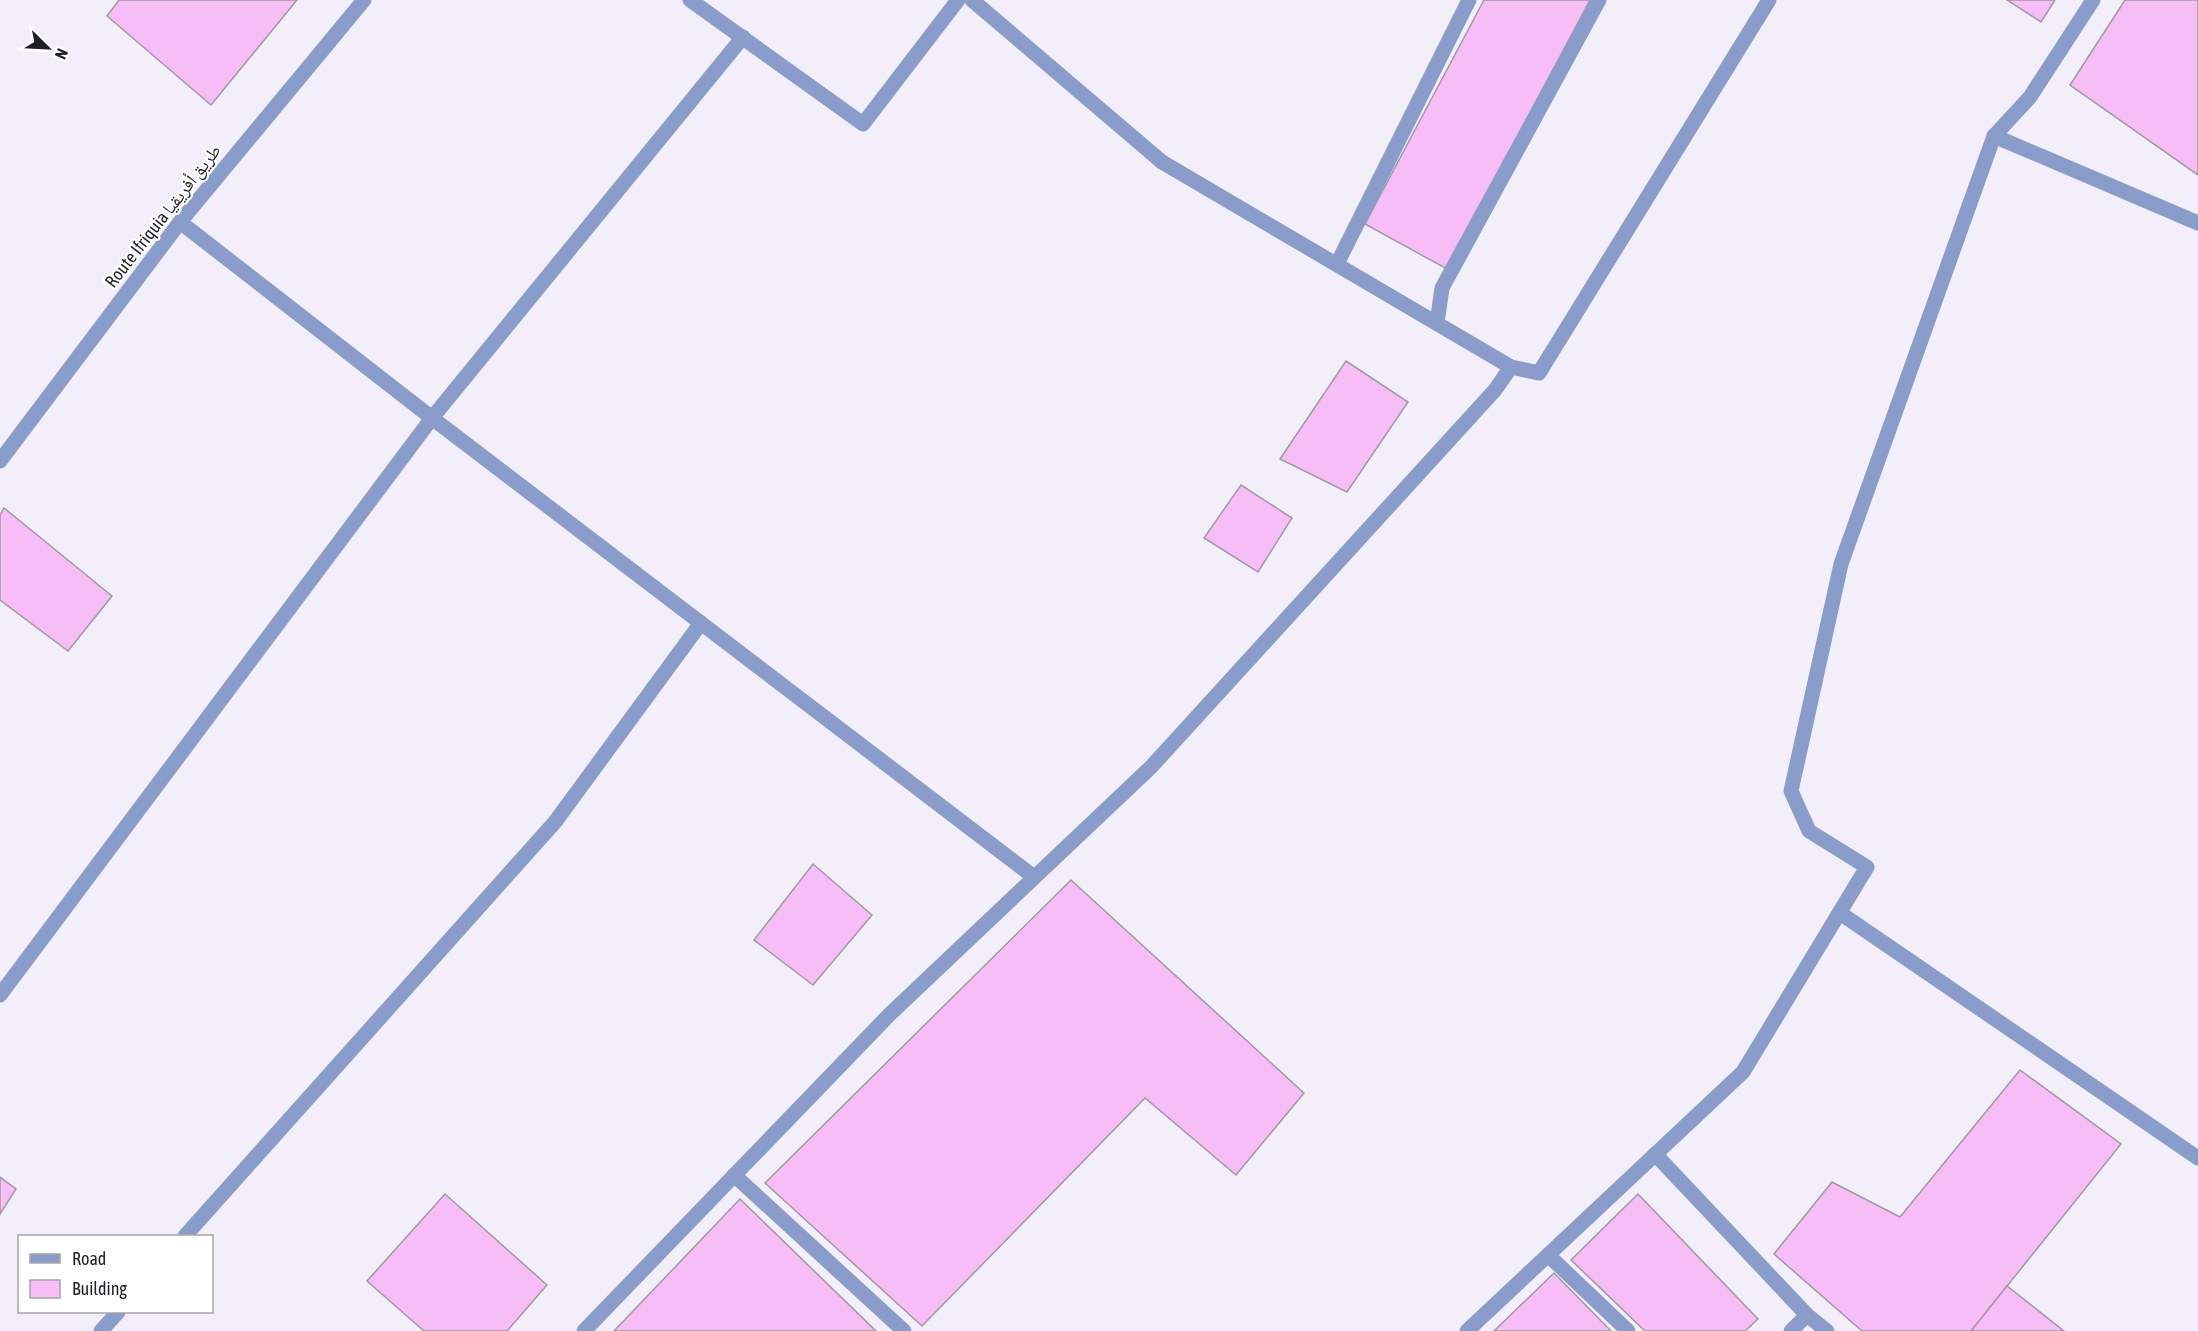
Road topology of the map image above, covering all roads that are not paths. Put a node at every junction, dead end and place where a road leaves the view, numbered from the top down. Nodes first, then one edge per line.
1 (364, 0) edge
2 (690, 0) edge
3 (958, 0) edge
4 (972, 0) edge
5 (1469, 0) edge
6 (1599, 0) edge
7 (1769, 0) edge
8 (2093, 0) edge
9 (743, 37) junction
10 (1994, 136) junction
11 (180, 222) junction
12 (2198, 223) edge
13 (1337, 264) junction
14 (1437, 323) junction
15 (1511, 366) junction
16 (432, 418) junction
17 (0, 461) edge
18 (701, 623) junction
19 (1034, 877) junction
20 (1840, 913) junction
21 (0, 995) edge
22 (1655, 1154) junction
23 (2198, 1158) edge
24 (734, 1175) junction
25 (186, 1235) edge
26 (1548, 1255) junction
27 (116, 1313) edge
28 (1807, 1315) junction
29 (100, 1331) edge
30 (584, 1331) edge
31 (904, 1331) edge
32 (1467, 1331) edge
33 (1628, 1331) edge
34 (1791, 1331) edge
35 (1827, 1331) edge

1 - 11 street, Route Ifriquia طريق أفريقيا
2 - 9 street
3 - 9 street
4 - 13 street
5 - 13 street
6 - 14 street
7 - 15 street
8 - 10 street
9 - 16 street
10 - 12 street
10 - 20 street
11 - 16 street
11 - 17 street, Route Ifriquia طريق أفريقيا
13 - 14 street
14 - 15 street
15 - 19 street
16 - 18 street
16 - 21 street
18 - 19 street
18 - 25 street
19 - 24 street
20 - 22 street
20 - 23 street
22 - 26 street
22 - 28 street
24 - 30 street
24 - 31 street
26 - 32 street
26 - 33 street
27 - 29 street
28 - 34 street
28 - 35 street

